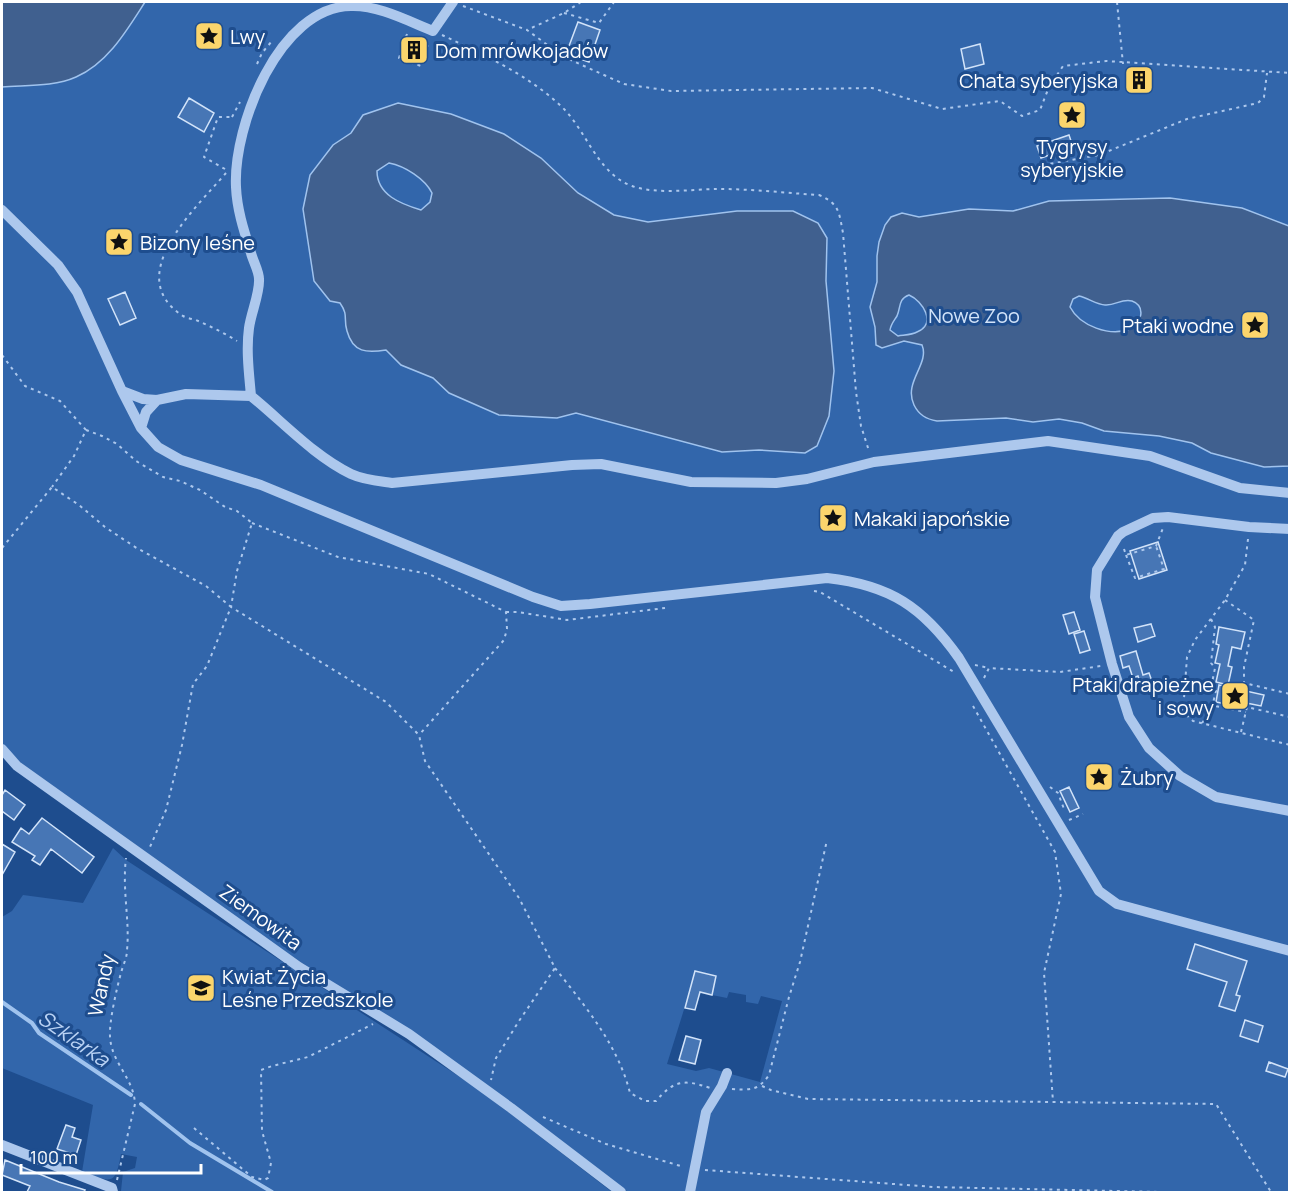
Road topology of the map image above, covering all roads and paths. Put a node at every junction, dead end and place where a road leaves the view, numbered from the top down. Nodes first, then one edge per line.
1 (453, 2) edge
2 (580, 2) edge
3 (614, 2) edge
4 (1117, 2) edge
5 (564, 13) junction
6 (411, 22) junction
7 (527, 30) junction
8 (433, 31) junction
9 (1123, 63) junction
10 (1267, 73) junction
11 (1290, 73) edge
12 (248, 117) junction
13 (1043, 165) dead end
14 (2, 210) edge
15 (248, 347) junction
16 (2, 356) edge
17 (122, 390) junction
18 (251, 396) junction
19 (157, 400) junction
20 (141, 428) junction
21 (86, 430) junction
22 (874, 462) junction
23 (52, 487) junction
24 (1290, 494) edge
25 (1168, 517) junction
26 (252, 523) junction
27 (1249, 527) junction
28 (1290, 529) edge
29 (1118, 536) junction
30 (1156, 546) junction
31 (2, 547) edge
32 (1126, 555) junction
33 (810, 591) dead end
34 (1225, 600) junction
35 (231, 607) junction
36 (671, 608) dead end
37 (506, 612) junction
38 (1211, 619) junction
39 (1112, 664) junction
40 (957, 675) dead end
41 (978, 692) junction
42 (1290, 694) edge
43 (1215, 706) junction
44 (974, 707) dead end
45 (1246, 712) junction
46 (1290, 717) edge
47 (1202, 723) junction
48 (1241, 733) junction
49 (419, 735) junction
50 (1290, 745) edge
51 (2, 749) edge
52 (1290, 811) edge
53 (1083, 814) dead end
54 (1059, 826) junction
55 (827, 840) dead end
56 (128, 846) junction
57 (144, 857) junction
58 (1290, 951) edge
59 (555, 968) junction
60 (383, 1018) junction
61 (727, 1073) dead end
62 (762, 1086) junction
63 (720, 1088) junction
64 (488, 1092) junction
65 (1053, 1102) junction
66 (535, 1114) dead end
67 (194, 1128) dead end
68 (2, 1144) edge
69 (695, 1169) junction
70 (113, 1190) edge
71 (621, 1192) edge
72 (690, 1192) edge
73 (1163, 1192) edge
74 (1271, 1192) edge

1 - 7 path
1 - 8 street
2 - 5 path
3 - 5 path
4 - 9 path
5 - 7 path
6 - 8 street
6 - 8 path
6 - 12 street
7 - 9 path
8 - 22 path
9 - 10 path
10 - 11 path
10 - 13 path
12 - 15 street
12 - 15 path
14 - 17 street
15 - 18 street
16 - 21 path
17 - 19 street
17 - 20 street
18 - 19 street
18 - 22 street
19 - 20 street
20 - 41 street
21 - 23 path
21 - 26 path
22 - 24 street
23 - 31 path
23 - 35 path
25 - 27 street
25 - 29 street
25 - 30 path
26 - 35 path
26 - 37 path
27 - 28 street
27 - 34 path
29 - 32 path
29 - 39 street
30 - 32 path
30 - 32 path
33 - 40 path
34 - 38 path
34 - 42 path
35 - 49 path
35 - 57 path
36 - 37 path
37 - 49 path
38 - 43 path
38 - 47 path
39 - 41 path
39 - 52 street
41 - 54 street
43 - 45 path
43 - 47 path
44 - 65 path
45 - 46 path
45 - 48 path
47 - 48 path
48 - 50 path
49 - 59 path
51 - 56 street, Ziemowita
53 - 54 path
54 - 58 street
55 - 62 path
56 - 57 street, Ziemowita
56 - 70 path, Wandy
57 - 60 street, Ziemowita
59 - 63 path
59 - 64 path
60 - 64 street, Ziemowita
60 - 67 path
61 - 63 street
62 - 63 path
62 - 65 path
63 - 69 street
64 - 71 street, Ziemowita
65 - 74 path
66 - 69 path
68 - 70 street
69 - 72 street
69 - 73 path

